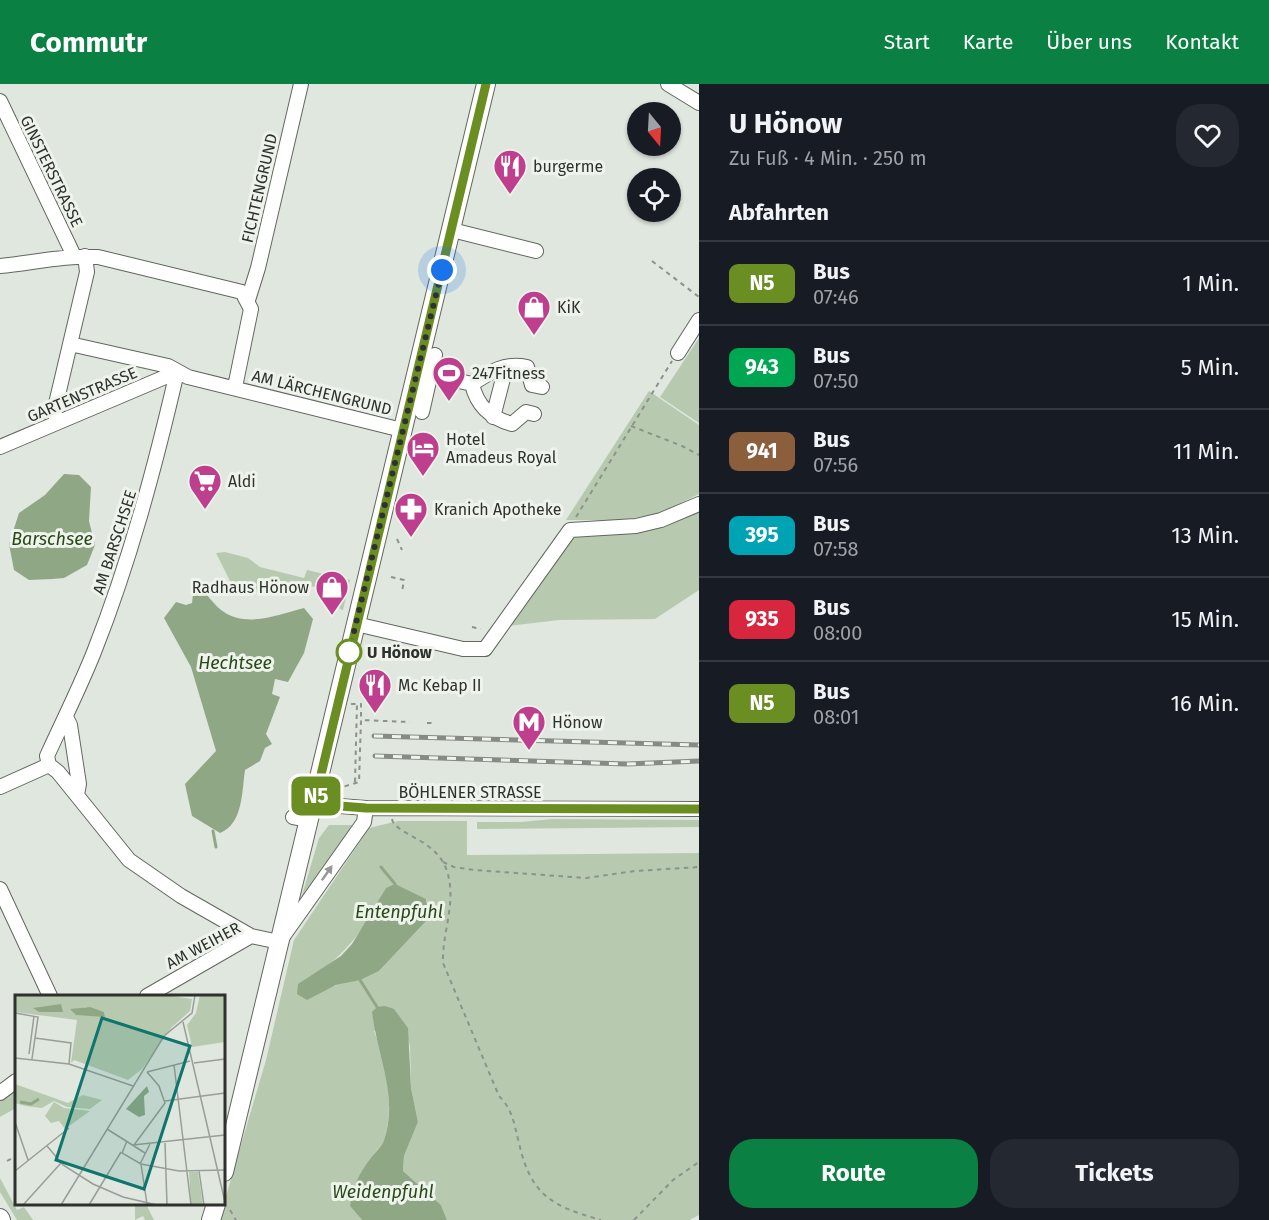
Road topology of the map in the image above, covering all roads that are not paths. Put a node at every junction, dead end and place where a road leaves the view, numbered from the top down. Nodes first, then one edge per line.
1 (301, 84) edge
2 (486, 84) edge
3 (668, 84) edge
4 (0, 102) edge
5 (699, 104) edge
6 (452, 230) junction
7 (487, 238) junction
8 (536, 251) dead end
9 (502, 252) dead end
10 (80, 256) junction
11 (0, 266) edge
12 (248, 300) junction
13 (699, 320) edge
14 (70, 344) junction
15 (678, 353) road end
16 (435, 355) dead end
17 (506, 367) junction
18 (177, 372) junction
19 (423, 373) junction
20 (472, 384) junction
21 (235, 387) junction
22 (422, 412) dead end
23 (493, 417) junction
24 (58, 422) junction
25 (402, 430) junction
26 (0, 447) edge
27 (699, 504) edge
28 (356, 624) junction
29 (66, 717) junction
30 (49, 765) junction
31 (0, 787) edge
32 (77, 795) junction
33 (312, 800) junction
34 (366, 808) junction
35 (699, 810) edge
36 (0, 889) edge
37 (251, 936) junction
38 (279, 942) junction
39 (50, 995) edge
40 (149, 995) edge
41 (15, 1082) edge
42 (0, 1093) edge
43 (225, 1168) edge
44 (220, 1205) edge
45 (211, 1220) edge

1 - 12 street, FICHTENGRUND
2 - 6 main road
3 - 5 street
4 - 10 street, GINSTERSTRASSE
6 - 7 street
6 - 19 main road
7 - 8 street
7 - 9 street
10 - 11 street
10 - 12 street
10 - 14 street
12 - 21 street, AM LÄRCHENGRUND
13 - 15 street
14 - 18 street, AM LÄRCHENGRUND
14 - 24 street
16 - 19 street
17 - 20 street
17 - 23 street
17 - 23 street
18 - 21 street, AM LÄRCHENGRUND
18 - 24 street, GARTENSTRASSE
18 - 29 street, AM BARSCHSEE
19 - 20 street
19 - 22 street
19 - 25 main road
20 - 23 street
21 - 25 street, AM LÄRCHENGRUND
24 - 26 street, GARTENSTRASSE
25 - 28 main road
27 - 28 street
28 - 33 main road
29 - 30 street, AM BARSCHSEE
29 - 32 street
30 - 31 street
30 - 32 street
32 - 37 street
33 - 34 street, BÖHLENER STRASSE
33 - 38 main road
34 - 35 street, BÖHLENER STRASSE
38 -> 34 street
36 - 39 street
37 - 38 street, AM WEIHER
37 - 40 street, AM WEIHER
38 - 43 main road
41 - 42 street
44 - 45 main road

